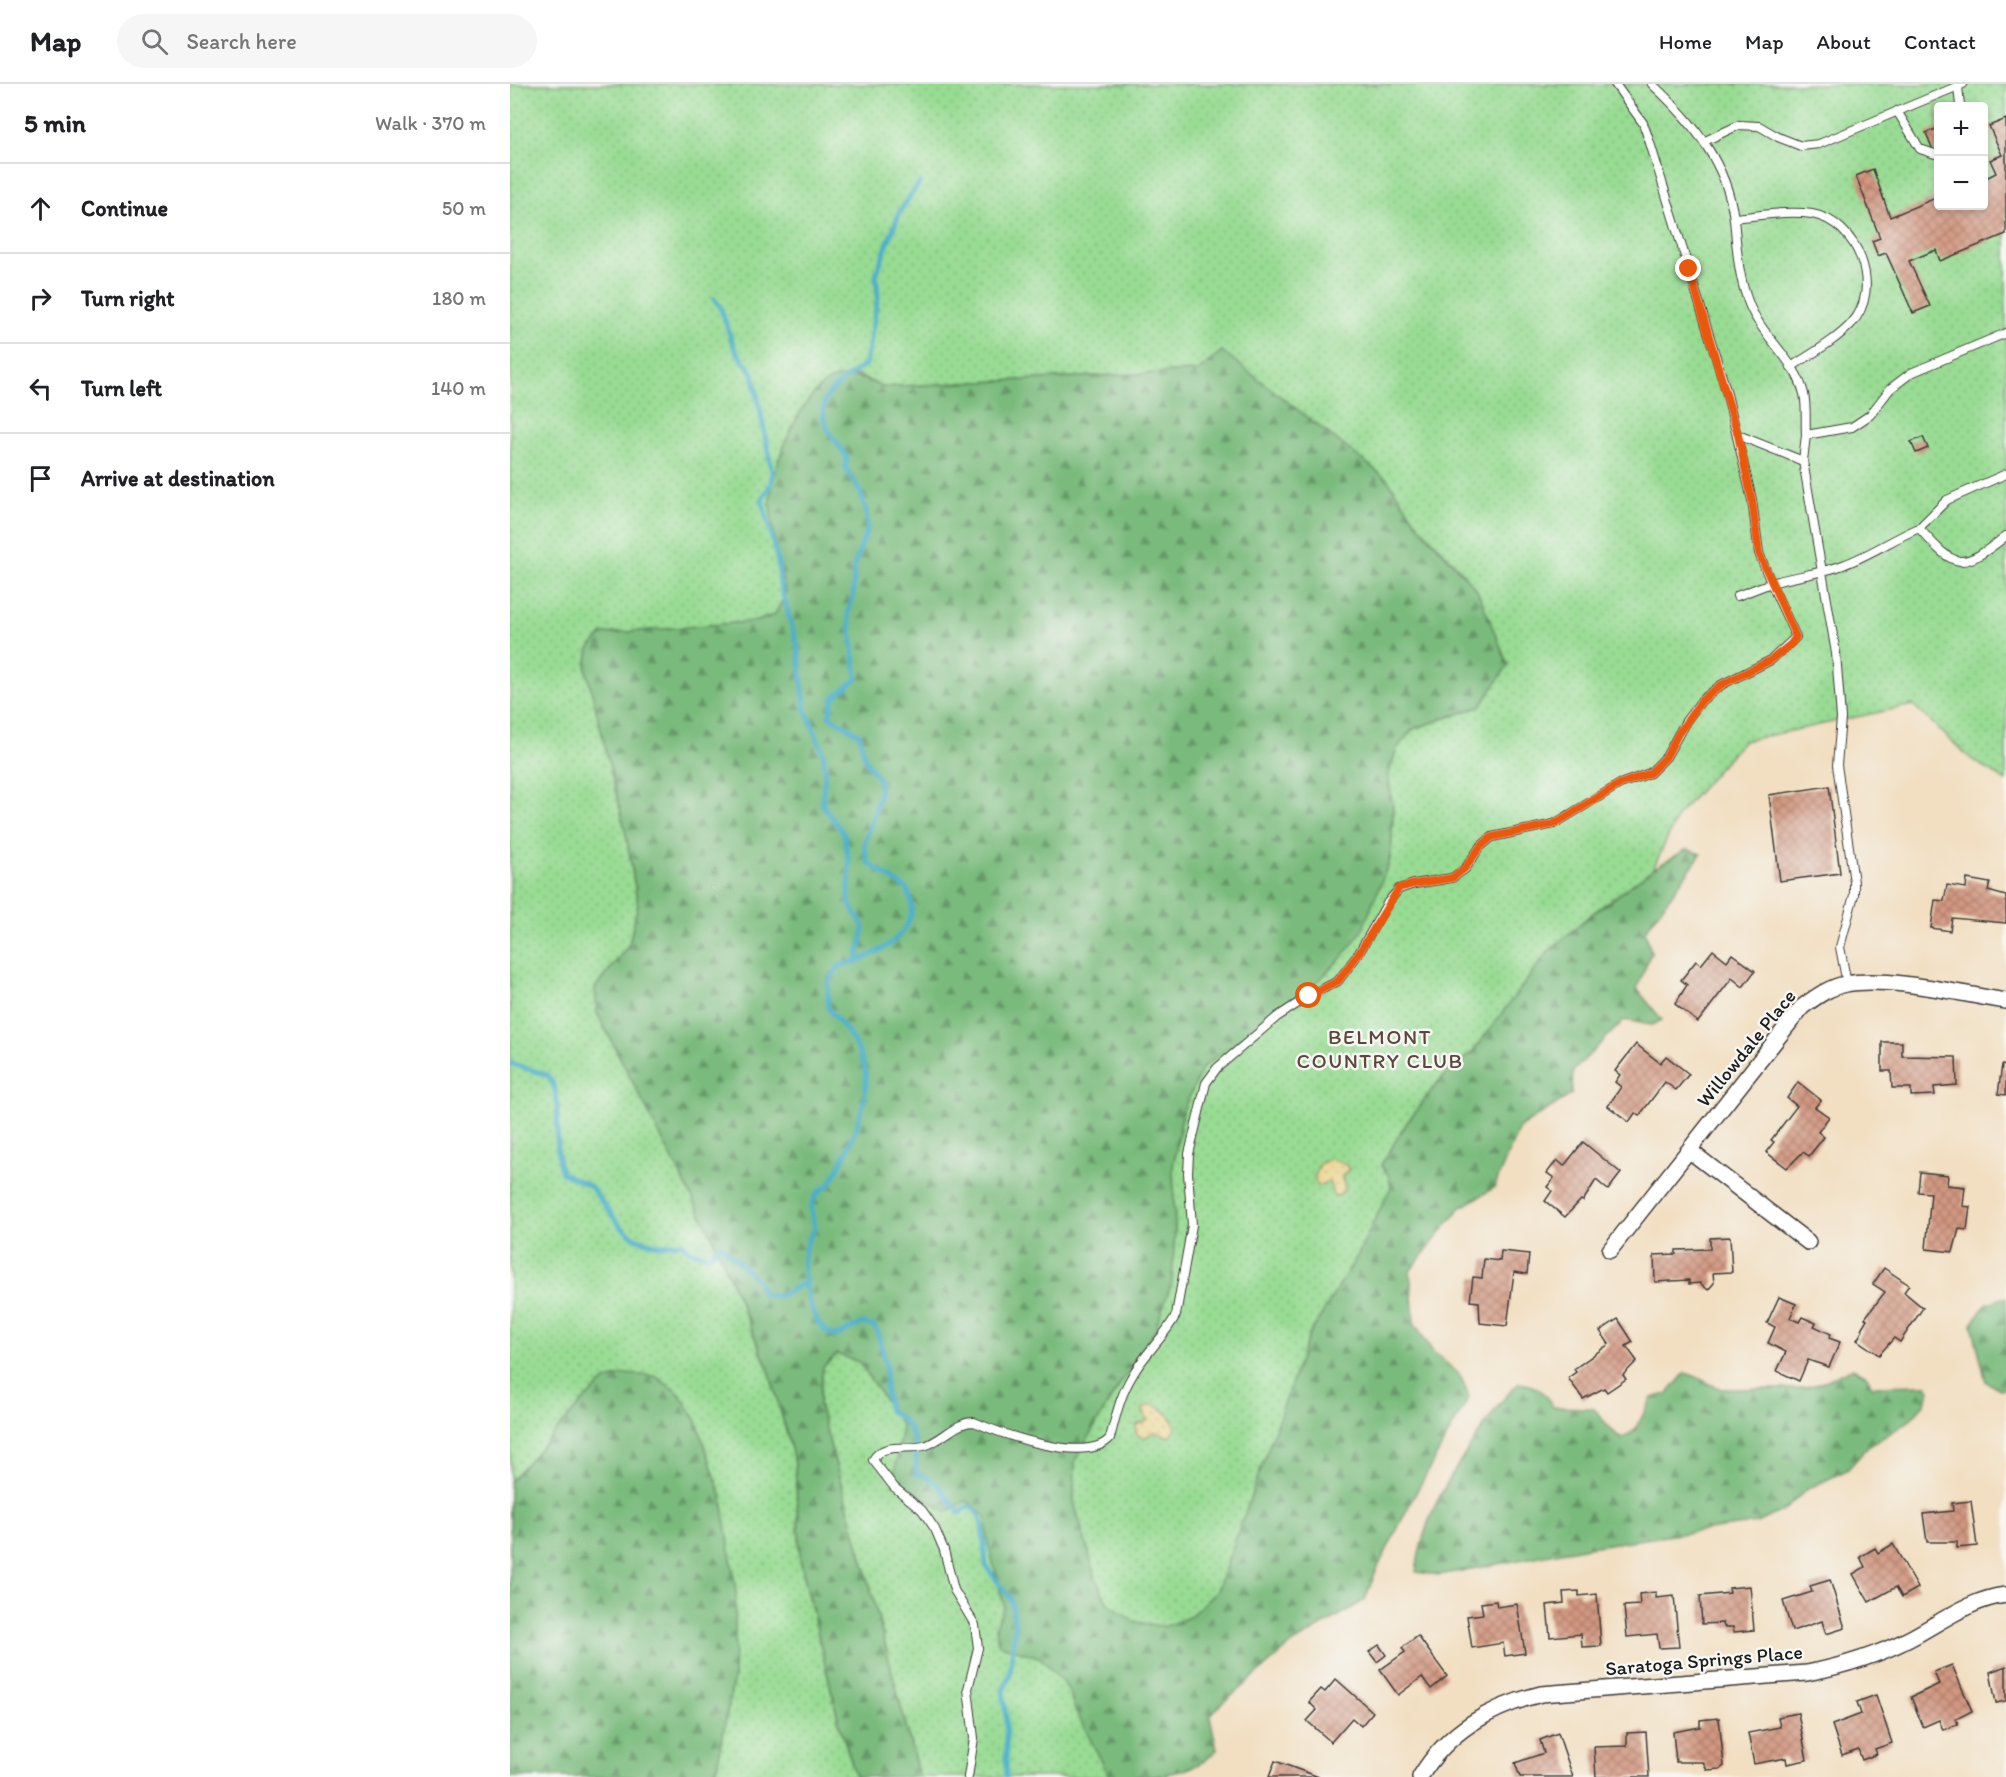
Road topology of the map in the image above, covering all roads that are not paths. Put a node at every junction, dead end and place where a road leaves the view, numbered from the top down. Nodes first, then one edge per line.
1 (1615, 84) edge
2 (1652, 84) edge
3 (1961, 85) edge
4 (1960, 102) edge
5 (1896, 111) junction
6 (1705, 141) junction
7 (1934, 154) edge
8 (1734, 218) junction
9 (2006, 333) edge
10 (1791, 367) junction
11 (1738, 435) junction
12 (1806, 435) junction
13 (1803, 462) junction
14 (2006, 474) edge
15 (1919, 528) junction
16 (2006, 536) edge
17 (1822, 572) junction
18 (1771, 583) junction
19 (1737, 596) dead end
20 (1847, 984) junction
21 (2006, 1001) edge
22 (1690, 1151) junction
23 (1808, 1242) dead end
24 (1610, 1250) dead end
25 (2006, 1595) edge
26 (968, 1777) edge
27 (1419, 1777) edge

1 - 11 lane
2 - 6 lane
3 - 4 lane
3 - 5 lane
5 - 6 lane
5 - 7 lane
6 - 8 lane
8 - 10 lane
8 - 10 lane
9 - 12 lane
10 - 12 lane
11 - 13 lane
11 - 18 lane
12 - 13 lane
13 - 17 lane
14 - 15 lane
15 - 16 lane
15 - 17 lane
17 - 18 lane
17 - 20 lane
18 - 19 lane
18 - 26 lane
20 - 21 street, Willowdale Place
20 - 22 street, Willowdale Place
22 - 23 street
22 - 24 street, Willowdale Place
25 - 27 street, Saratoga Springs Place

